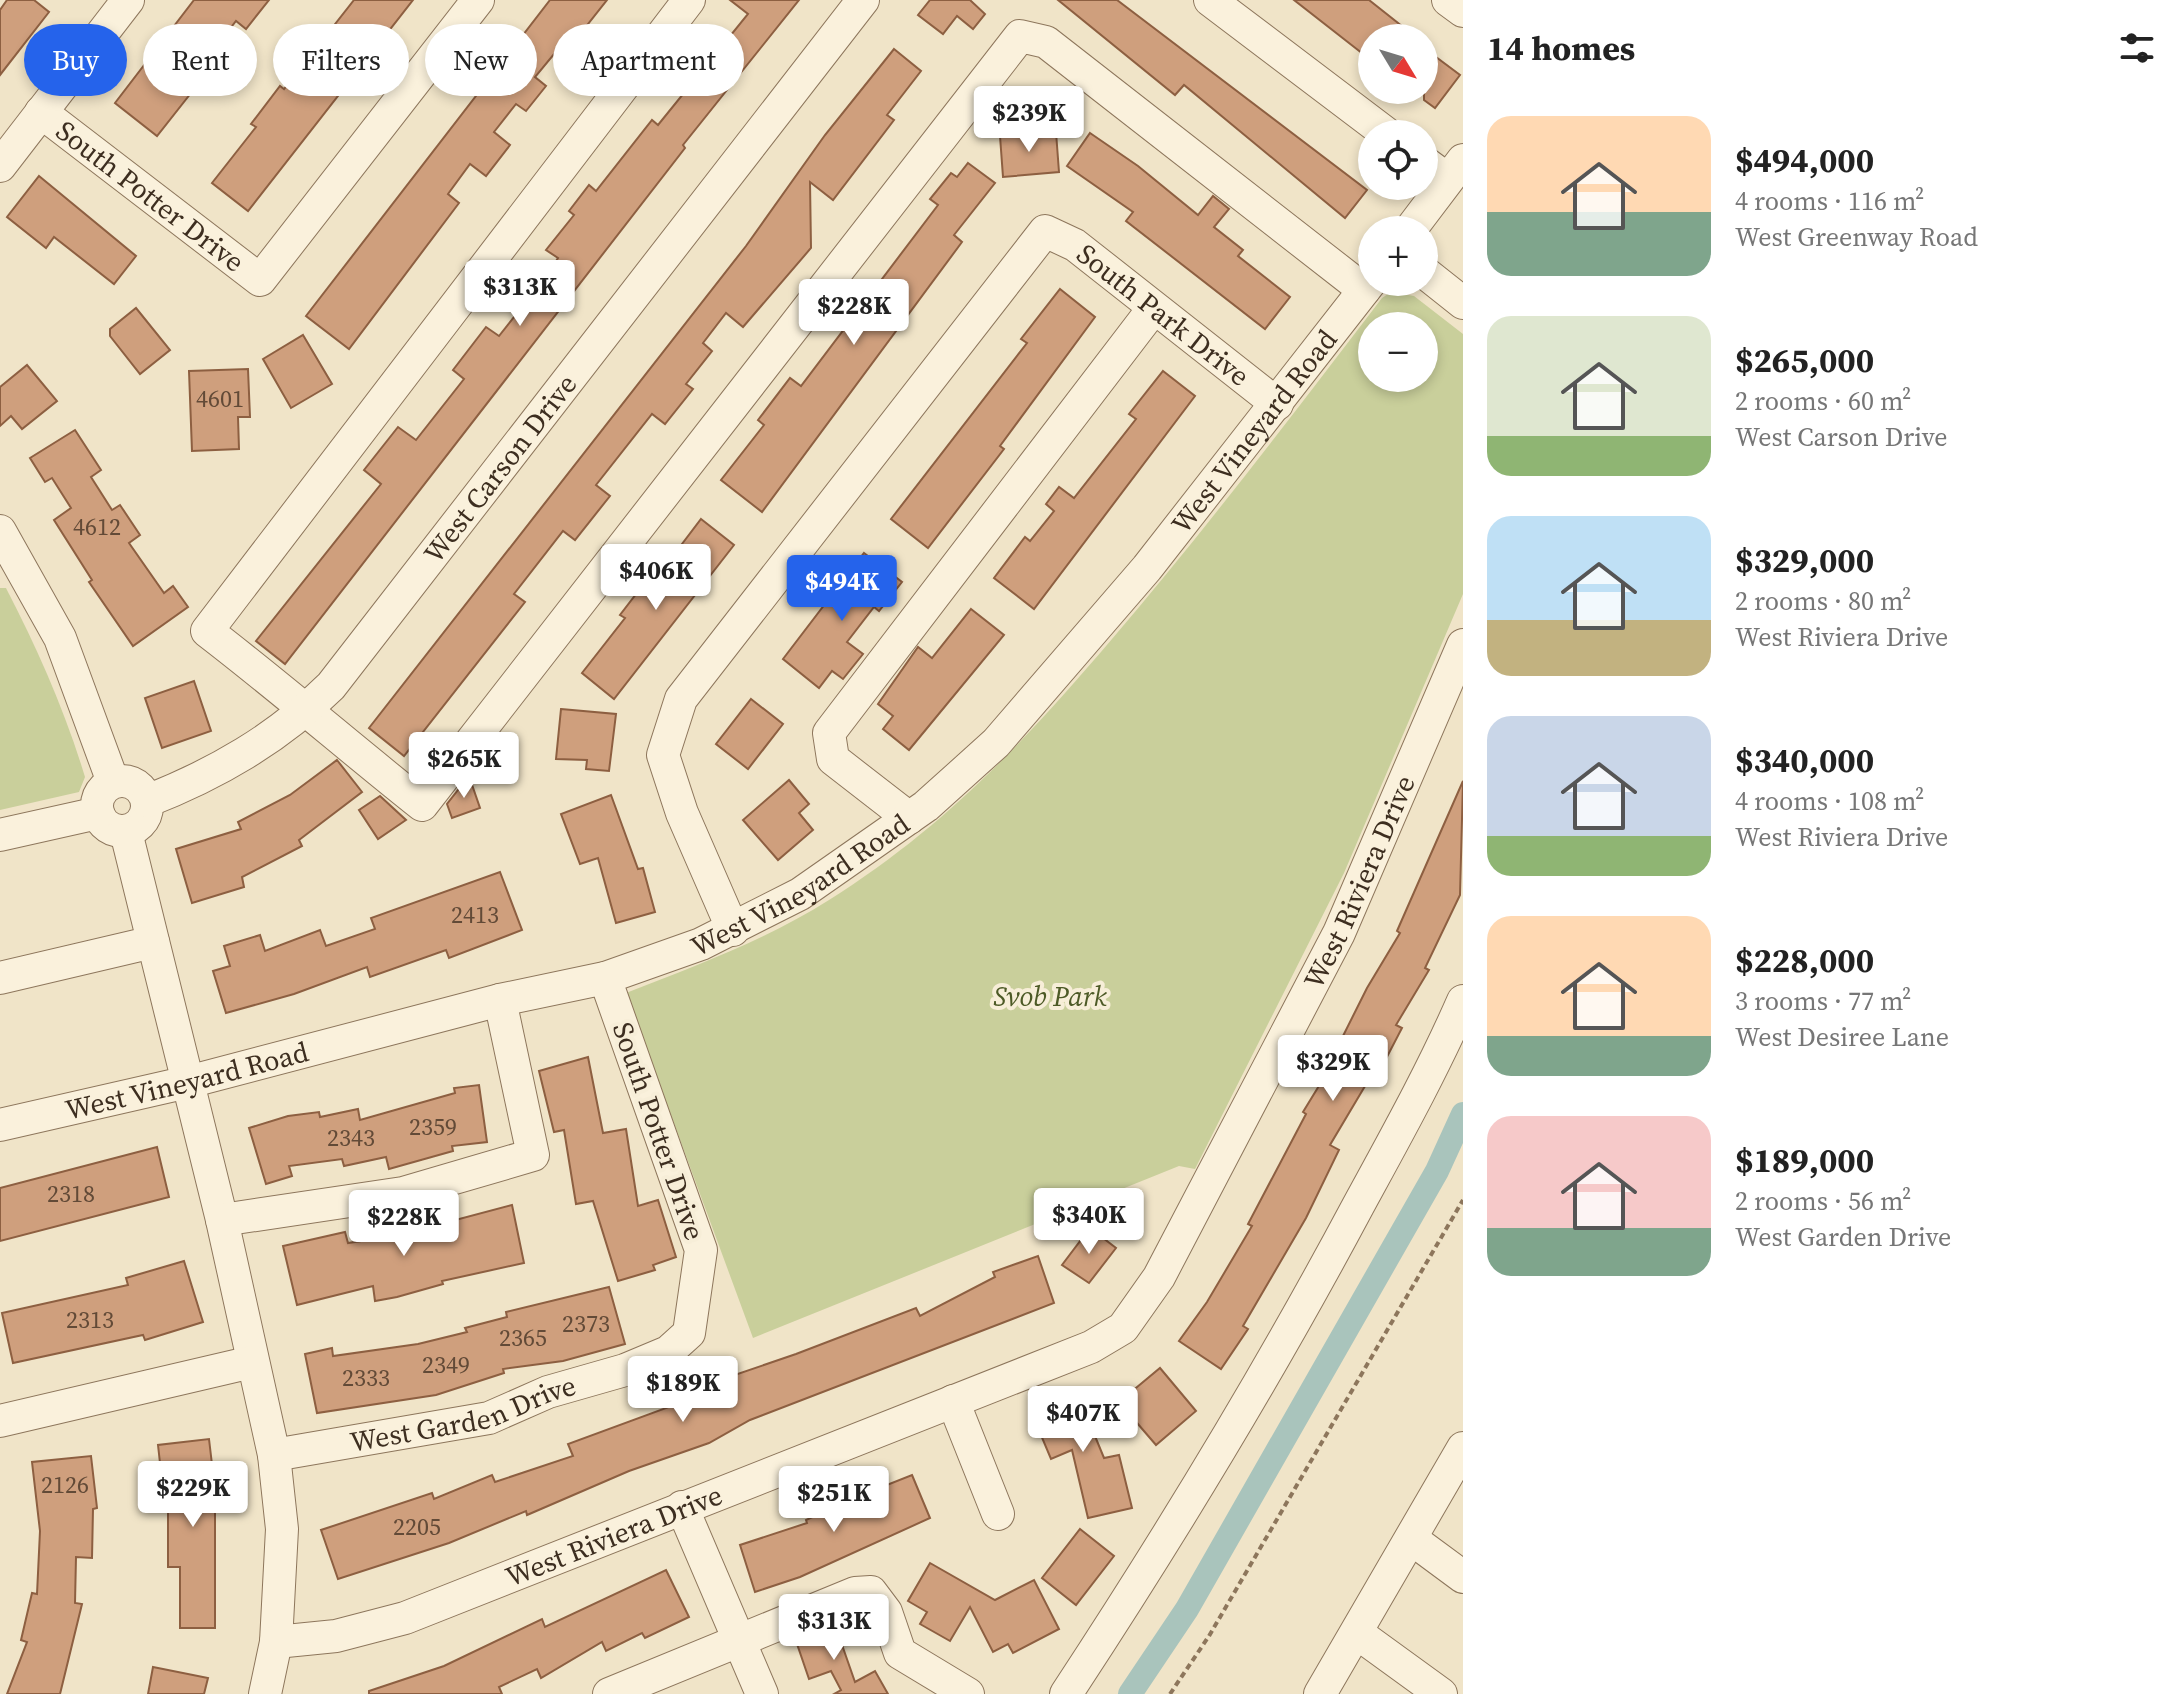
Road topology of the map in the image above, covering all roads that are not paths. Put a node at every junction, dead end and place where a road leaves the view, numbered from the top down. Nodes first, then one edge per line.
1 (128, 0) edge
2 (478, 0) edge
3 (689, 0) edge
4 (863, 0) edge
5 (1210, 0) edge
6 (1448, 0) edge
7 (1463, 11) edge
8 (41, 112) junction
9 (1369, 120) edge
10 (0, 166) edge
11 (1445, 167) edge
12 (1418, 216) edge
13 (1358, 277) edge
14 (1438, 283) edge
15 (1360, 296) edge
16 (1463, 303) edge
17 (1153, 309) junction
18 (1277, 404) junction
19 (0, 531) edge
20 (1463, 645) edge
21 (308, 709) junction
22 (113, 782) junction
23 (147, 801) junction
24 (98, 813) junction
25 (909, 818) junction
26 (126, 832) junction
27 (0, 835) edge
28 (733, 930) junction
29 (153, 942) junction
30 (0, 978) edge
31 (605, 978) junction
32 (500, 1000) junction
33 (1463, 1001) edge
34 (188, 1082) junction
35 (0, 1125) edge
36 (222, 1220) junction
37 (689, 1333) joint
38 (252, 1362) junction
39 (953, 1401) junction
40 (0, 1421) edge
41 (1463, 1448) edge
42 (274, 1455) junction
43 (682, 1507) junction
44 (998, 1514) dead end
45 (1413, 1540) junction
46 (1463, 1577) edge
47 (1357, 1633) junction
48 (739, 1641) junction
49 (276, 1642) junction
50 (265, 1694) edge
51 (609, 1694) edge
52 (762, 1694) edge
53 (968, 1694) edge
54 (1066, 1694) edge
55 (1320, 1694) edge
56 (1441, 1694) edge

1 - 8 street
2 - 8 street, South Potter Drive
3 - 21 street
4 - 21 street, West Carson Drive
5 - 9 street
6 - 7 street
8 - 10 street
11 - 12 street
13 - 21 street
14 - 16 street
15 - 18 street, West Vineyard Road
17 - 18 street, South Park Drive
17 - 25 street
17 - 28 street, South Park Drive
18 - 25 street, West Vineyard Road
19 - 22 street
20 - 39 street, West Riviera Drive
21 - 23 street, West Carson Drive
22 - 23 street
22 - 24 street
23 - 26 street
24 - 26 street
24 - 27 street
25 - 28 street, West Vineyard Road
26 - 29 street
28 - 31 street, West Vineyard Road
29 - 30 street
29 - 34 street
31 - 32 street, West Vineyard Road
31 - 37 street, South Potter Drive
32 - 34 street, West Vineyard Road
32 - 36 street
33 - 54 street
34 - 35 street, West Vineyard Road
34 - 36 street
36 - 38 street
37 - 42 street, West Garden Drive
38 - 40 street
38 - 42 street
39 - 43 street, West Riviera Drive
39 - 44 street
41 - 45 street
42 - 49 street
43 - 48 street
43 - 49 street, West Riviera Drive
45 - 46 street
45 - 47 street
47 - 55 street
47 - 56 street
48 - 51 street
48 - 52 street
48 - 53 street
49 - 50 street

